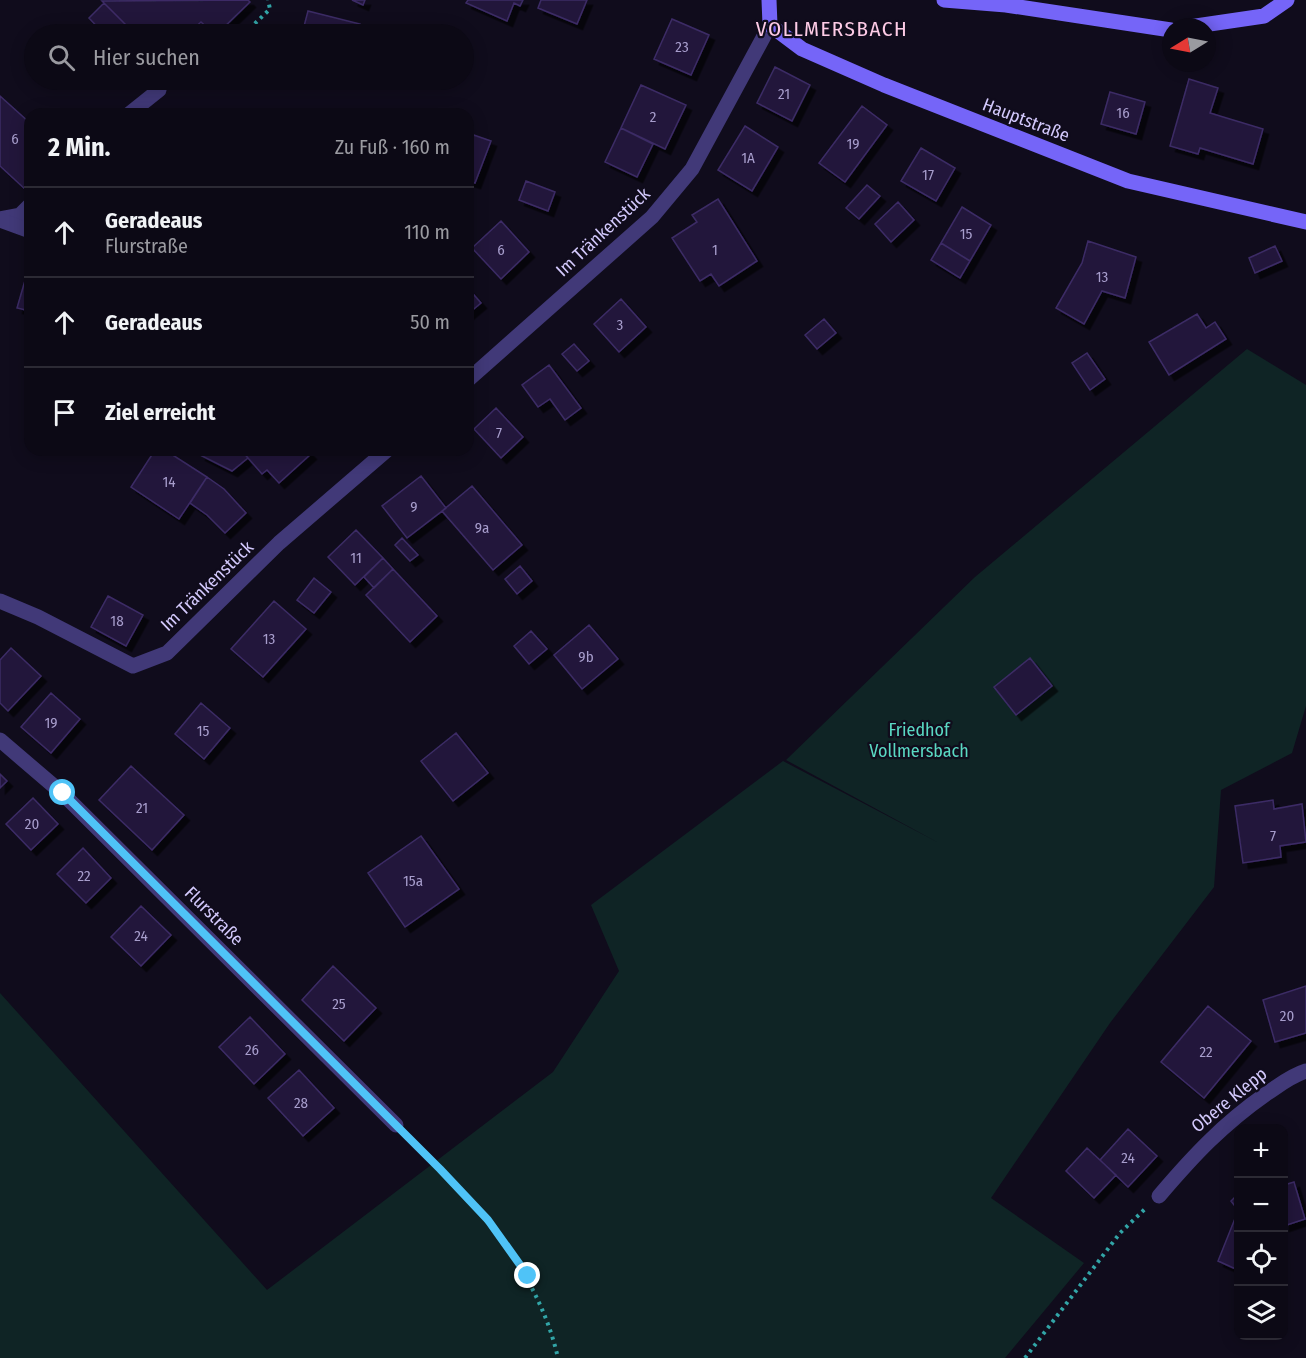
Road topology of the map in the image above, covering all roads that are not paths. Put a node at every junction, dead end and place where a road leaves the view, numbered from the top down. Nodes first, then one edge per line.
1 (769, 0) edge
2 (944, 0) edge
3 (1287, 0) edge
4 (1216, 23) edge
5 (770, 25) junction
6 (1162, 29) edge
7 (159, 90) dead end
8 (136, 108) edge
9 (24, 211) edge
10 (0, 220) edge
11 (1306, 222) edge
12 (24, 229) edge
13 (474, 375) edge
14 (380, 456) edge
15 (0, 601) edge
16 (0, 740) edge
17 (1306, 1071) edge
18 (396, 1125) road end
19 (1159, 1196) road end

1 - 5 street
2 - 6 street
3 - 4 street
5 - 11 street, Hauptstraße
5 - 13 street, Im Tränkenstück
7 - 8 street
9 - 10 street
10 - 12 street
14 - 15 street, Im Tränkenstück
16 - 18 street, Flurstraße
17 - 19 street, Obere Klepp

